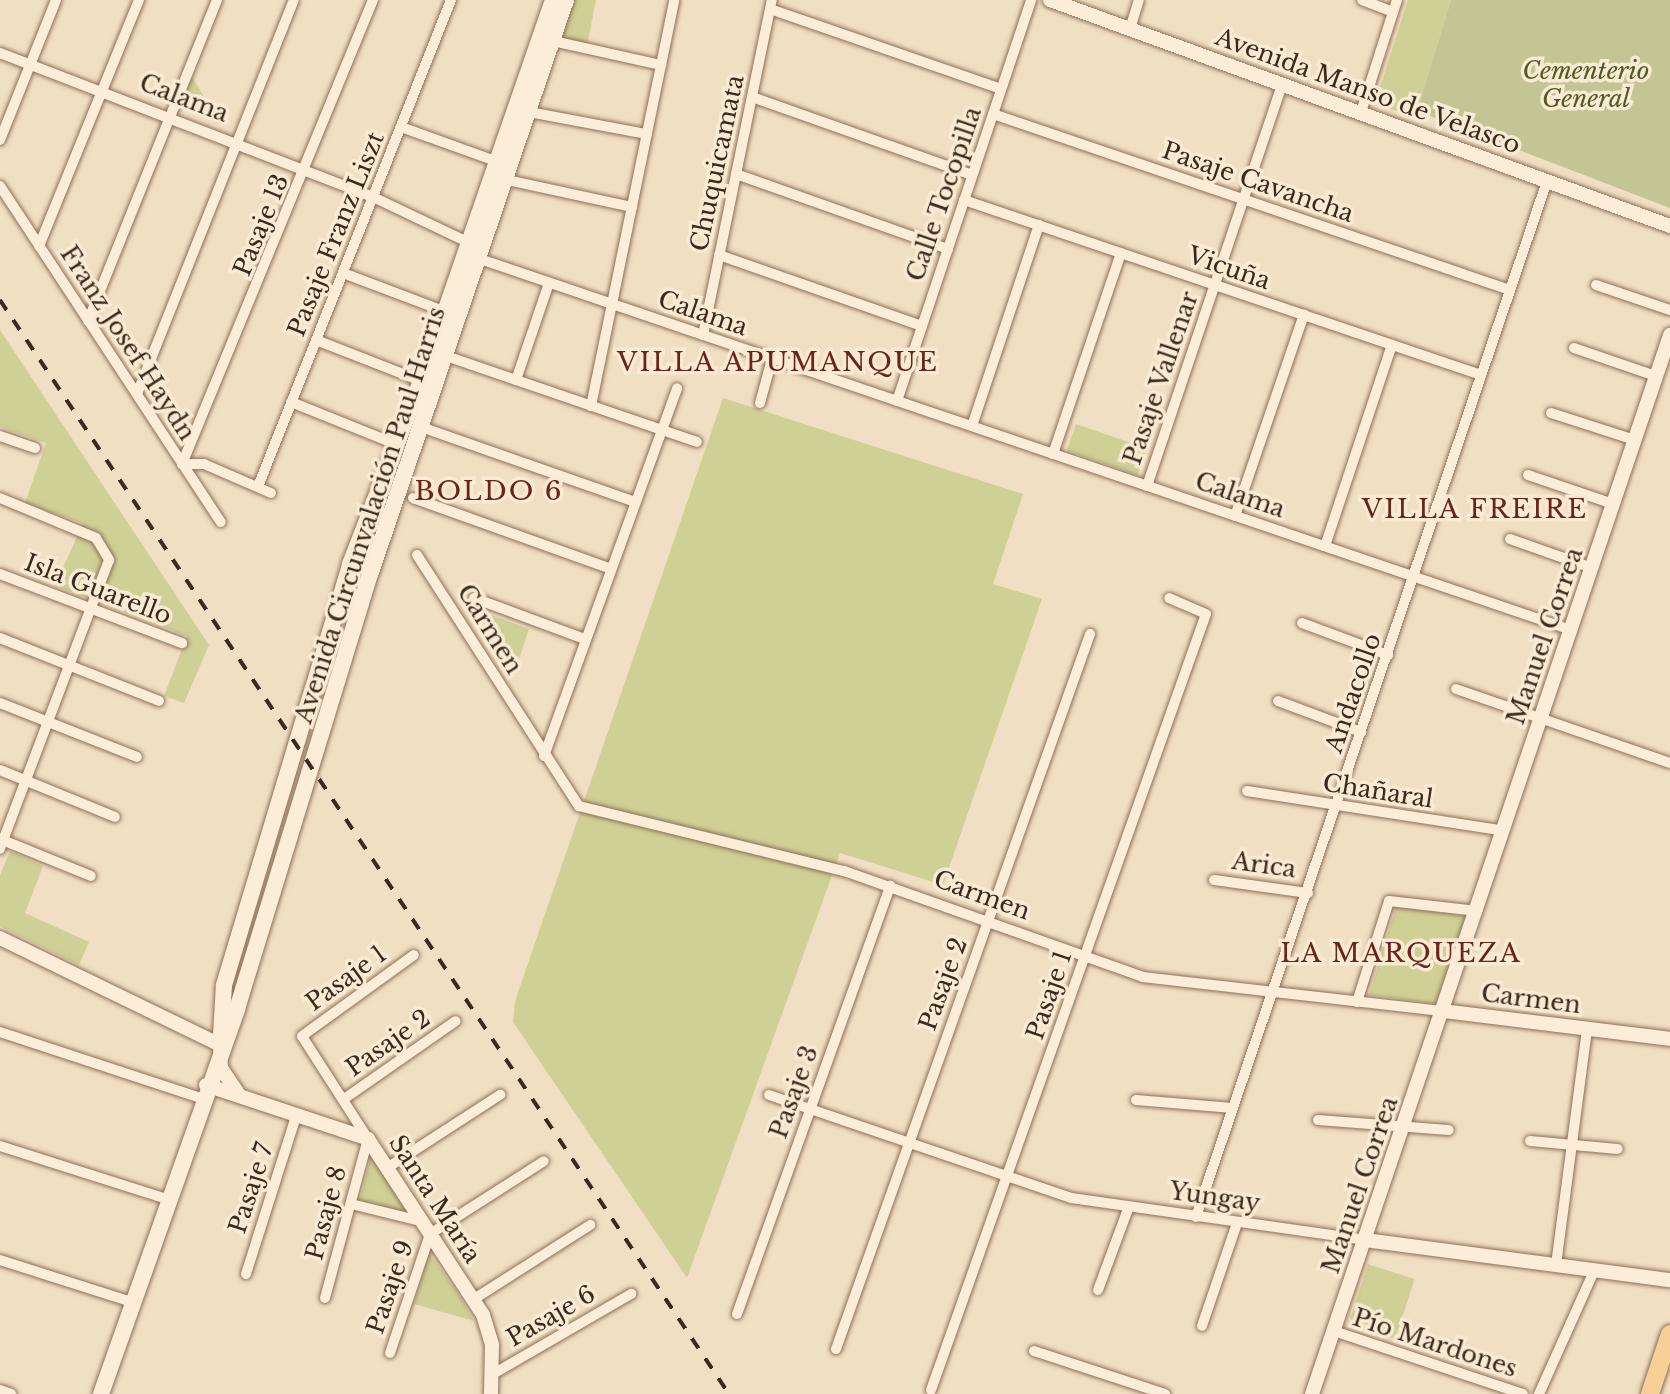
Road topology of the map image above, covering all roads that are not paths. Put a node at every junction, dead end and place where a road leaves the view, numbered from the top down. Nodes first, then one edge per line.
1 (56, 0) edge
2 (139, 0) edge
3 (217, 0) edge
4 (294, 0) edge
5 (373, 0) edge
6 (451, 0) edge
7 (553, 0) edge
8 (566, 0) edge
9 (674, 0) edge
10 (1031, 0) edge
11 (1049, 0) edge
12 (1139, 0) edge
13 (1362, 0) edge
14 (1397, 0) edge
15 (771, 4) edge
16 (1393, 12) junction
17 (1130, 29) junction
18 (553, 41) junction
19 (0, 53) edge
20 (31, 64) junction
21 (661, 65) junction
22 (1282, 84) junction
23 (1001, 89) junction
24 (103, 90) junction
25 (752, 97) junction
26 (529, 112) junction
27 (1361, 112) junction
28 (993, 114) junction
29 (170, 115) junction
30 (401, 127) junction
31 (647, 134) junction
32 (0, 141) edge
33 (239, 141) junction
34 (498, 162) junction
35 (307, 168) junction
36 (736, 174) junction
37 (972, 176) junction
38 (507, 180) junction
39 (1547, 181) junction
40 (0, 186) edge
41 (373, 197) junction
42 (1244, 199) junction
43 (964, 200) junction
44 (632, 207) junction
45 (1039, 226) junction
46 (1670, 226) edge
47 (470, 243) junction
48 (39, 246) junction
49 (947, 250) junction
50 (1121, 253) junction
51 (719, 255) junction
52 (480, 259) junction
53 (343, 273) junction
54 (549, 283) junction
55 (1215, 285) junction
56 (1596, 285) dead end
57 (1510, 290) junction
58 (612, 304) junction
59 (1670, 310) edge
60 (446, 312) junction
61 (1304, 315) junction
62 (88, 321) junction
63 (922, 326) junction
64 (703, 335) junction
65 (1670, 335) edge
66 (316, 340) junction
67 (1392, 345) junction
68 (1574, 348) dead end
69 (446, 356) junction
70 (772, 359) junction
71 (1481, 375) junction
72 (1656, 376) junction
73 (516, 380) junction
74 (421, 382) junction
75 (677, 388) dead end
76 (137, 394) junction
77 (897, 401) junction
78 (291, 402) junction
79 (760, 403) dead end
80 (591, 406) junction
81 (1551, 412) dead end
82 (972, 426) junction
83 (421, 427) junction
84 (661, 430) junction
85 (0, 436) edge
86 (1634, 440) junction
87 (697, 442) dead end
88 (398, 444) junction
89 (35, 448) dead end
90 (1053, 454) junction
91 (182, 464) junction
92 (1528, 475) dead end
93 (259, 484) junction
94 (1147, 486) junction
95 (271, 493) dead end
96 (413, 498) dead end
97 (0, 499) edge
98 (635, 502) junction
99 (1613, 504) junction
100 (1235, 516) junction
101 (221, 522) dead end
102 (1510, 539) dead end
103 (1325, 546) junction
104 (417, 555) dead end
105 (1592, 568) junction
106 (611, 569) junction
107 (0, 574) edge
108 (1414, 576) junction
109 (474, 598) dead end
110 (1168, 598) dead end
111 (93, 609) junction
112 (1302, 623) dead end
113 (1571, 630) junction
114 (1090, 634) dead end
115 (0, 638) edge
116 (585, 639) junction
117 (182, 643) dead end
118 (1388, 655) junction
119 (71, 667) junction
120 (1456, 689) dead end
121 (159, 701) dead end
122 (1278, 701) dead end
123 (0, 703) edge
124 (1541, 719) junction
125 (50, 722) junction
126 (1362, 732) junction
127 (544, 756) junction
128 (137, 757) dead end
129 (1670, 763) edge
130 (0, 771) edge
131 (27, 781) junction
132 (1247, 791) dead end
133 (1336, 806) junction
134 (115, 817) dead end
135 (1504, 831) junction
136 (1, 843) edge
137 (91, 876) dead end
138 (1214, 880) dead end
139 (890, 886) junction
140 (1308, 893) junction
141 (1477, 911) junction
142 (988, 922) junction
143 (0, 938) edge
144 (414, 955) dead end
145 (1084, 957) junction
146 (1274, 993) junction
147 (1357, 1002) junction
148 (1443, 1011) junction
149 (456, 1021) dead end
150 (1587, 1029) junction
151 (0, 1032) edge
152 (1670, 1039) edge
153 (220, 1045) junction
154 (204, 1092) junction
155 (500, 1095) dead end
156 (769, 1095) dead end
157 (344, 1100) junction
158 (1136, 1100) dead end
159 (256, 1102) junction
160 (1233, 1108) junction
161 (810, 1109) junction
162 (296, 1116) junction
163 (1318, 1120) dead end
164 (1404, 1126) junction
165 (1449, 1130) dead end
166 (368, 1139) junction
167 (1530, 1141) dead end
168 (909, 1143) junction
169 (1570, 1145) junction
170 (0, 1146) edge
171 (1618, 1149) dead end
172 (544, 1161) dead end
173 (387, 1168) junction
174 (1007, 1177) junction
175 (166, 1199) junction
176 (351, 1204) junction
177 (1128, 1209) junction
178 (1196, 1217) junction
179 (421, 1221) junction
180 (1237, 1223) junction
181 (590, 1225) dead end
182 (430, 1234) junction
183 (1365, 1241) junction
184 (0, 1260) edge
185 (1556, 1265) junction
186 (1595, 1269) junction
187 (246, 1274) dead end
188 (1670, 1280) edge
189 (1098, 1290) dead end
190 (631, 1294) dead end
191 (325, 1298) dead end
192 (474, 1299) junction
193 (132, 1302) junction
194 (737, 1314) dead end
195 (1202, 1326) dead end
196 (1334, 1331) junction
197 (1670, 1334) edge
198 (836, 1349) dead end
199 (1034, 1351) dead end
200 (390, 1353) dead end
201 (493, 1374) junction
202 (0, 1390) edge
203 (931, 1390) dead end
204 (11, 1394) edge
205 (101, 1394) edge
206 (491, 1394) edge
207 (1165, 1394) edge
208 (1312, 1394) edge
209 (1523, 1394) edge
210 (1539, 1394) edge
211 (1650, 1394) edge

1 - 20 street
2 - 24 street
3 - 29 street
4 - 33 street
5 - 35 street, Pasaje 13
6 - 30 street, Pasaje Franz Liszt
7 - 34 main road, Avenida Circunvalación Paul Harris
8 - 18 main road, Avenida Circunvalación Paul Harris
9 - 21 street
10 - 23 street, Calle Tocopilla
11 - 17 street, Avenida Manso de Velasco
12 - 17 street
13 - 16 street
14 - 16 street
15 - 23 street
15 - 25 street, Chuquicamata
16 - 27 street
17 - 22 street, Avenida Manso de Velasco
18 - 21 street
18 - 26 main road, Avenida Circunvalación Paul Harris
19 - 20 street, Calama
20 - 24 street, Calama
20 - 32 street
21 - 31 street
22 - 27 street, Avenida Manso de Velasco
22 - 42 street, Pasaje Vallenar
23 - 28 street, Calle Tocopilla
24 - 29 street, Calama
24 - 48 street
25 - 36 street, Chuquicamata
25 - 37 street
26 - 31 street
26 - 38 main road, Avenida Circunvalación Paul Harris
27 - 39 street, Avenida Manso de Velasco
28 - 37 street, Calle Tocopilla
28 - 42 street, Pasaje Cavancha
29 - 33 street, Calama
29 - 62 street
30 - 34 street
30 - 41 street, Pasaje Franz Liszt
31 - 44 street
33 - 35 street, Calama
33 - 76 street
34 - 47 main road, Avenida Circunvalación Paul Harris
35 - 41 street, Calama
35 - 91 street, Pasaje 13
36 - 49 street
36 - 51 street, Chuquicamata
37 - 43 street, Calle Tocopilla
38 - 44 street
38 - 52 main road, Avenida Circunvalación Paul Harris
39 - 46 street, Avenida Manso de Velasco
39 - 57 street, Andacollo
40 - 48 street, Franz Josef Haydn
41 - 47 street, Calama
41 - 53 street, Pasaje Franz Liszt
42 - 55 street, Pasaje Vallenar
42 - 57 street, Pasaje Cavancha
43 - 45 street, Vicuña
43 - 49 street, Calle Tocopilla
44 - 58 street
45 - 50 street, Vicuña
45 - 82 street
47 - 52 street
47 - 60 main road, Avenida Circunvalación Paul Harris
48 - 62 street, Franz Josef Haydn
49 - 63 street, Calle Tocopilla
50 - 55 street, Vicuña
50 - 90 street
51 - 63 street
51 - 64 street, Chuquicamata
52 - 54 street, Calama
52 - 69 main road, Avenida Circunvalación Paul Harris
53 - 60 street
53 - 66 street, Pasaje Franz Liszt
54 - 58 street, Calama
54 - 73 street
55 - 61 street, Vicuña
55 - 94 street, Pasaje Vallenar
56 - 59 street
57 - 71 street, Andacollo
58 - 64 street, Calama
58 - 80 street
60 - 74 main road, Avenida Circunvalación Paul Harris
61 - 67 street, Vicuña
61 - 100 street
62 - 76 street, Franz Josef Haydn
63 - 77 street, Calle Tocopilla
64 - 70 street, Calama
65 - 72 street, Manuel Correa
66 - 74 street
66 - 78 street, Pasaje Franz Liszt
67 - 71 street, Vicuña
67 - 103 street
68 - 72 street
69 - 73 street
69 - 83 main road, Avenida Circunvalación Paul Harris
70 - 77 street, Calama
70 - 79 street
71 - 108 street, Andacollo
72 - 86 street, Manuel Correa
73 - 80 street
74 - 88 main road, Avenida Circunvalación Paul Harris
75 - 84 street
76 - 91 street, Franz Josef Haydn
77 - 82 street, Calama
78 - 88 street
78 - 93 street, Pasaje Franz Liszt
80 - 84 street
81 - 86 street
82 - 90 street, Calama
83 - 98 street
83 - 153 main road, Avenida Circunvalación Paul Harris
84 - 87 street
84 - 98 street
85 - 89 street
86 - 99 street, Manuel Correa
88 - 153 main road, Avenida Circunvalación Paul Harris
90 - 94 street, Calama
91 - 93 street
91 - 101 street, Franz Josef Haydn
92 - 99 street
93 - 95 street
94 - 100 street, Calama
96 - 106 street
97 - 111 street
98 - 106 street
99 - 105 street, Manuel Correa
100 - 103 street, Calama
102 - 105 street
103 - 108 street, Calama
104 - 127 street, Carmen
105 - 113 street, Manuel Correa
106 - 116 street
107 - 111 street, Isla Guarello
108 - 113 street, Calama
108 - 118 street, Andacollo
109 - 116 street
110 - 145 street, Pasaje 1
111 - 117 street, Isla Guarello
111 - 119 street
112 - 118 street
113 - 124 street, Manuel Correa
114 - 142 street, Pasaje 2
115 - 119 street
116 - 127 street
118 - 126 street, Andacollo
119 - 121 street
119 - 125 street
120 - 124 street
122 - 126 street
123 - 125 street
124 - 129 street
124 - 135 street, Manuel Correa
125 - 128 street
125 - 131 street
126 - 133 street, Andacollo
127 - 139 street, Carmen
130 - 131 street
131 - 134 street
131 - 136 street
132 - 133 street, Chañaral
133 - 135 street, Chañaral
133 - 140 street, Andacollo
135 - 141 street, Manuel Correa
136 - 137 street
138 - 140 street, Arica
139 - 142 street, Carmen
139 - 161 street, Pasaje 3
140 - 146 street, Andacollo
141 - 147 street
141 - 148 street, Manuel Correa
142 - 145 street, Carmen
142 - 168 street, Pasaje 2
143 - 153 street
144 - 157 street, Pasaje 1
145 - 146 street, Carmen
145 - 174 street, Pasaje 1
146 - 147 street, Carmen
146 - 160 street, Andacollo
147 - 148 street, Carmen
148 - 150 street, Carmen
148 - 164 street, Manuel Correa
149 - 157 street, Pasaje 2
150 - 152 street, Carmen
150 - 169 street
151 - 154 street
153 - 154 main road, Avenida Circunvalación Paul Harris
153 - 159 street, Santa María
154 - 159 street, Santa María
154 - 175 main road, Avenida Circunvalación Paul Harris
155 - 173 street
156 - 161 street, Yungay
157 - 166 street
158 - 160 street
159 - 162 street, Santa María
160 - 178 street, Andacollo
161 - 168 street, Yungay
161 - 194 street, Pasaje 3
162 - 166 street, Santa María
162 - 187 street, Pasaje 7
163 - 164 street
164 - 165 street
164 - 183 street, Manuel Correa
166 - 173 street, Santa María
166 - 176 street, Pasaje 8
167 - 169 street
168 - 174 street, Yungay
168 - 198 street, Pasaje 2
169 - 171 street
169 - 185 street
170 - 175 street
172 - 182 street
173 - 179 street, Santa María
174 - 177 street, Yungay
174 - 203 street, Pasaje 1
175 - 193 main road, Avenida Circunvalación Paul Harris
176 - 179 street
176 - 191 street, Pasaje 8
177 - 178 street, Yungay
177 - 189 street
178 - 180 street, Yungay
179 - 182 street, Santa María
180 - 183 street, Yungay
180 - 195 street
181 - 192 street
182 - 192 street, Santa María
182 - 200 street, Pasaje 9
183 - 185 street, Yungay
183 - 196 street, Manuel Correa
184 - 193 street
185 - 186 street, Yungay
186 - 188 street, Yungay
186 - 210 street
190 - 201 street, Pasaje 6
192 - 201 street, Santa María
193 - 205 main road, Avenida Circunvalación Paul Harris
196 - 208 street, Manuel Correa
196 - 209 street, Pío Mardones
197 - 211 main road
199 - 207 street
201 - 206 street, Santa María
202 - 204 street

